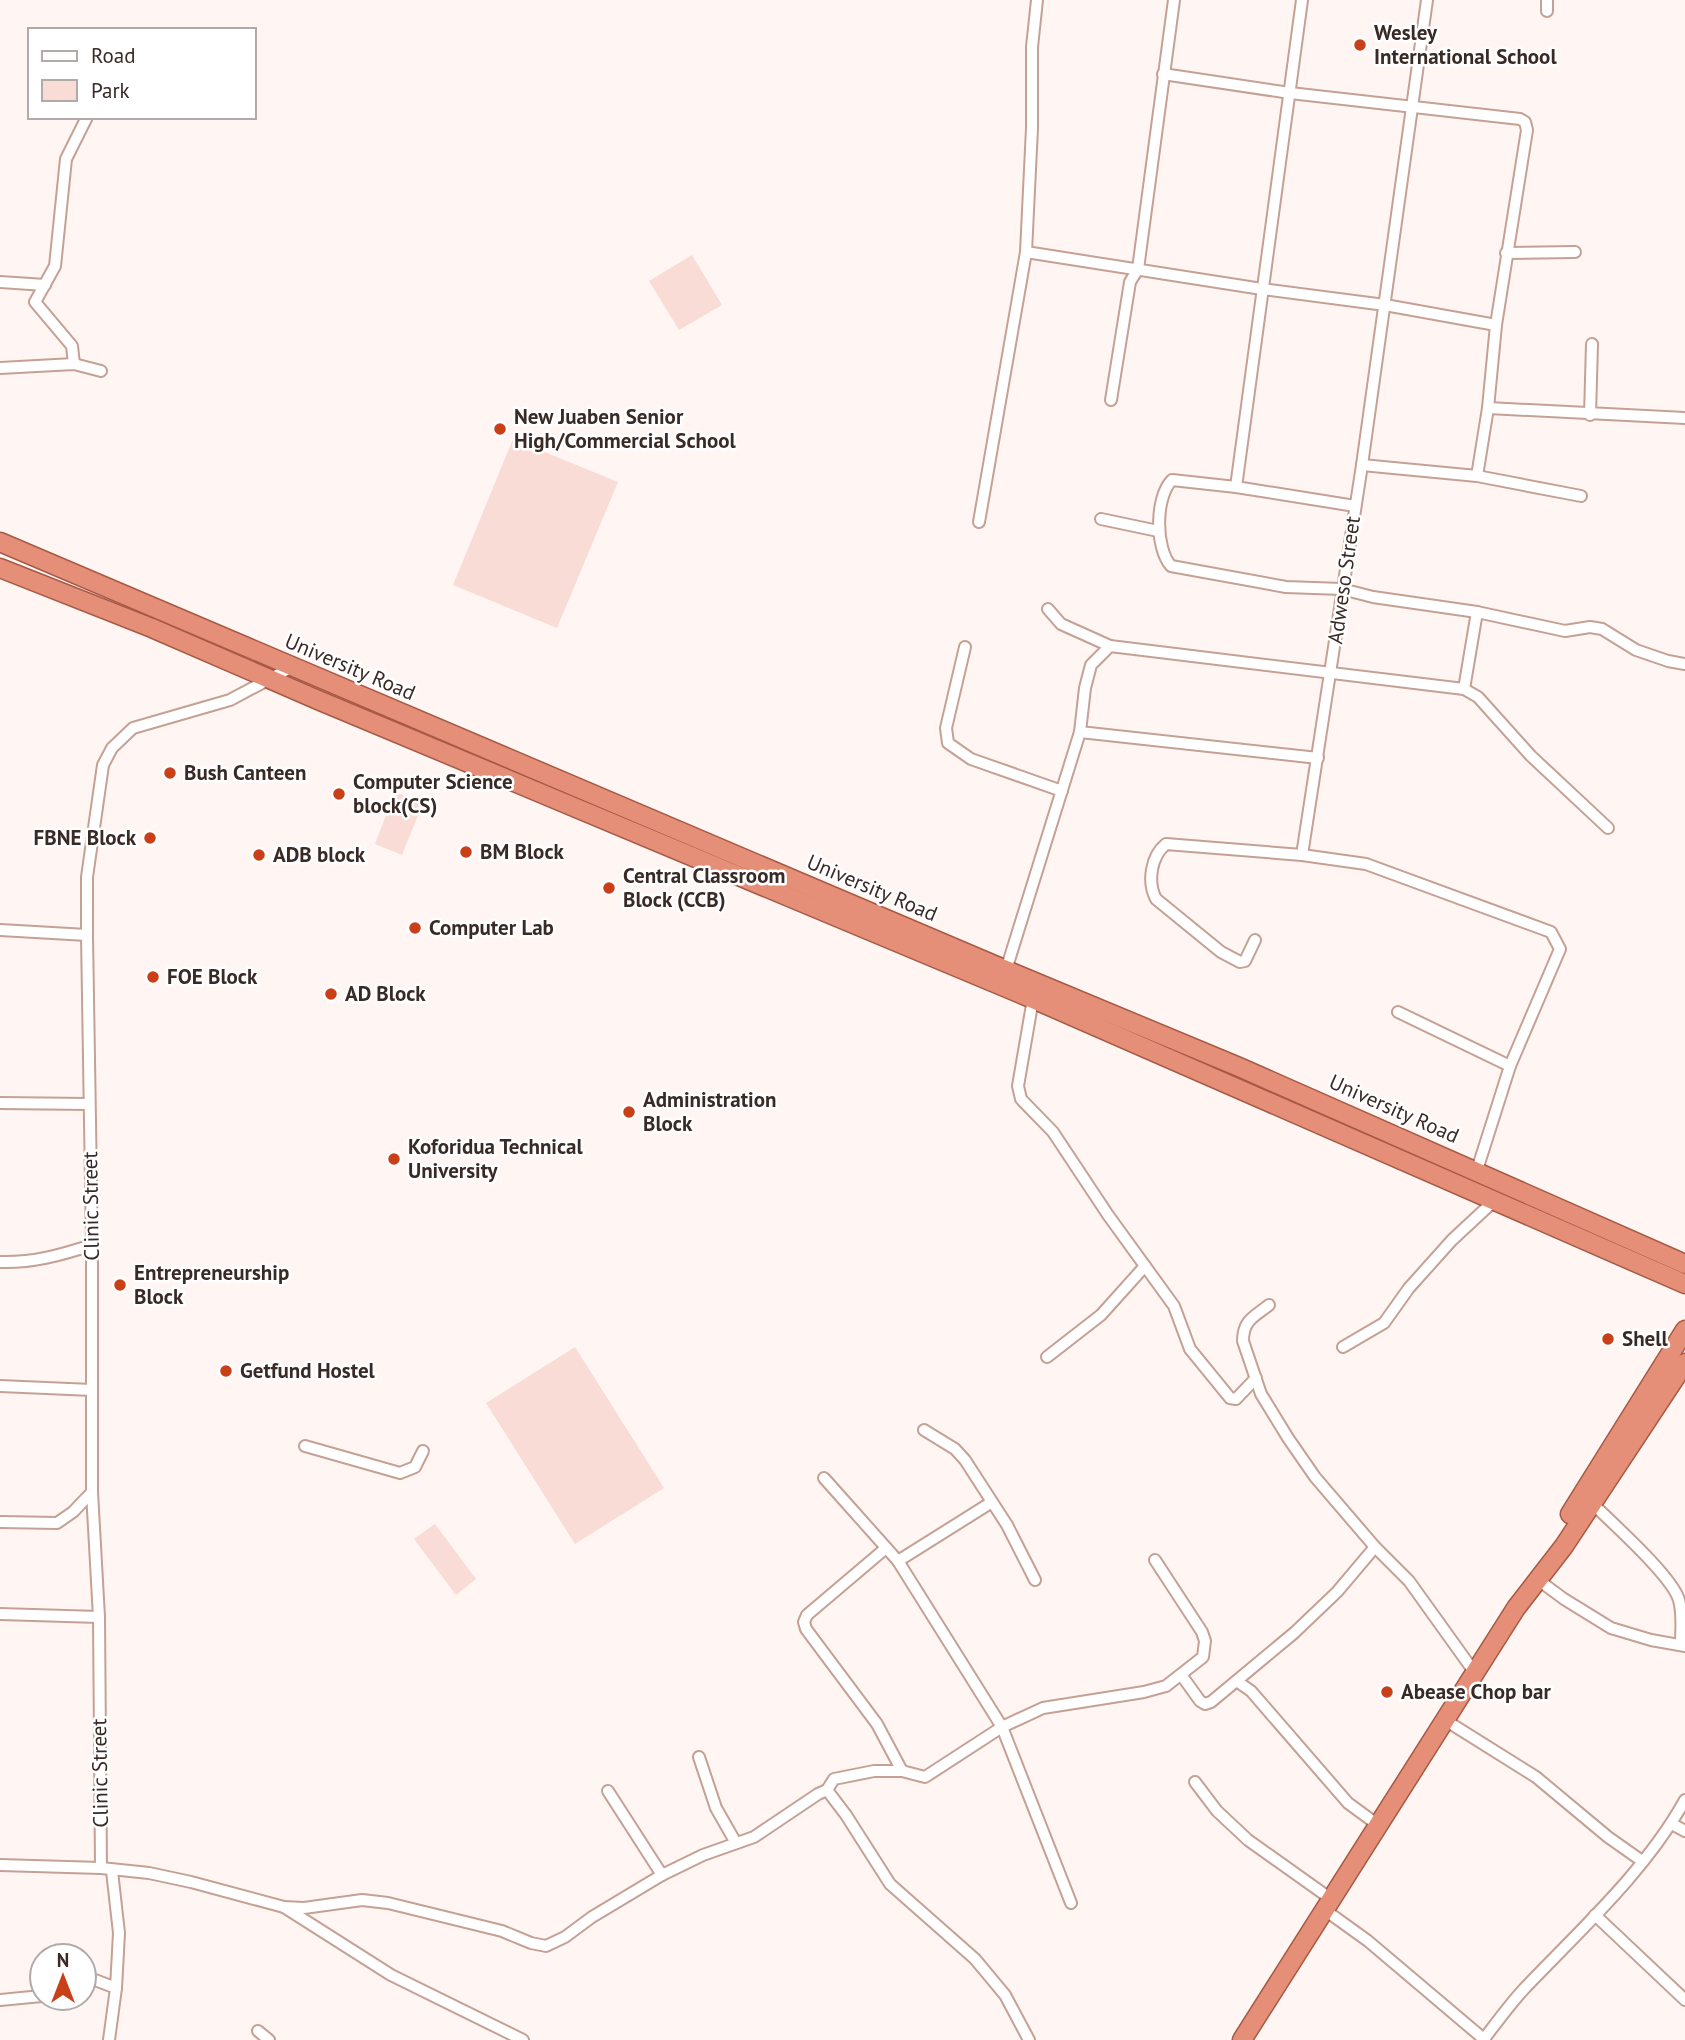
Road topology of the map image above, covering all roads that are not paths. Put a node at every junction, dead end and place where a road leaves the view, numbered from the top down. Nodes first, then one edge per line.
1 (1037, 0) edge
2 (1174, 0) edge
3 (1302, 0) edge
4 (1427, 0) edge
5 (1163, 74) junction
6 (1290, 93) junction
7 (1414, 107) junction
8 (86, 119) edge
9 (1026, 252) junction
10 (1575, 252) dead end
11 (1507, 253) junction
12 (1138, 269) junction
13 (0, 282) edge
14 (45, 285) junction
15 (1262, 289) junction
16 (1385, 305) junction
17 (1496, 325) junction
18 (1592, 344) dead end
19 (74, 364) junction
20 (0, 368) edge
21 (100, 371) dead end
22 (1111, 400) dead end
23 (1488, 408) junction
24 (1590, 415) junction
25 (1685, 418) edge
26 (1362, 465) junction
27 (1477, 476) junction
28 (1236, 487) junction
29 (1581, 496) dead end
30 (1355, 506) junction
31 (1101, 519) dead end
32 (979, 523) dead end
33 (1158, 531) junction
34 (0, 542) edge
35 (0, 568) edge
36 (1342, 589) junction
37 (1048, 609) dead end
38 (1477, 612) junction
39 (965, 646) dead end
40 (1110, 646) junction
41 (1685, 664) edge
42 (292, 667) junction
43 (1330, 675) junction
44 (272, 680) junction
45 (1464, 690) junction
46 (1080, 732) junction
47 (1318, 758) junction
48 (1062, 791) junction
49 (1608, 828) dead end
50 (1302, 855) junction
51 (0, 930) edge
52 (87, 935) junction
53 (1255, 940) dead end
54 (1006, 970) junction
55 (1033, 999) junction
56 (1398, 1012) dead end
57 (1510, 1066) junction
58 (0, 1104) edge
59 (89, 1104) junction
60 (1477, 1170) junction
61 (1494, 1200) junction
62 (92, 1245) junction
63 (0, 1262) edge
64 (1685, 1264) edge
65 (1146, 1266) junction
66 (1668, 1276) junction
67 (1685, 1284) edge
68 (1685, 1291) edge
69 (1269, 1305) dead end
70 (1685, 1330) edge
71 (1343, 1346) dead end
72 (1047, 1357) dead end
73 (1685, 1363) edge
74 (1256, 1378) junction
75 (0, 1386) edge
76 (92, 1390) junction
77 (924, 1430) dead end
78 (306, 1446) dead end
79 (423, 1451) dead end
80 (824, 1478) dead end
81 (92, 1492) junction
82 (992, 1502) junction
83 (1591, 1503) junction
84 (0, 1522) edge
85 (1375, 1547) junction
86 (886, 1548) junction
87 (1155, 1560) dead end
88 (898, 1561) junction
89 (1538, 1578) junction
90 (1035, 1580) dead end
91 (0, 1614) edge
92 (99, 1617) junction
93 (1683, 1645) edge
94 (1475, 1673) junction
95 (1182, 1676) junction
96 (1238, 1682) junction
97 (1445, 1720) junction
98 (1002, 1727) junction
99 (699, 1757) dead end
100 (902, 1771) junction
101 (1195, 1782) dead end
102 (827, 1790) junction
103 (608, 1791) dead end
104 (1685, 1800) edge
105 (1672, 1824) junction
106 (1378, 1825) junction
107 (1685, 1831) edge
108 (736, 1843) junction
109 (1642, 1861) junction
110 (0, 1866) edge
111 (107, 1869) junction
112 (662, 1875) junction
113 (1071, 1903) dead end
114 (1328, 1905) junction
115 (284, 1907) junction
116 (1595, 1915) junction
117 (98, 1981) edge
118 (116, 1988) junction
119 (28, 1997) edge
120 (0, 2000) edge
121 (1685, 2000) edge
122 (258, 2031) dead end
123 (109, 2040) edge
124 (269, 2040) edge
125 (523, 2040) edge
126 (1029, 2040) edge
127 (1242, 2040) edge
128 (1484, 2040) edge

1 - 9 street
2 - 5 street
3 - 6 street
4 - 7 street, Adweso Street
5 - 6 street
5 - 12 street
6 - 7 street
6 - 15 street
7 - 11 street
7 - 16 street, Adweso Street
8 - 14 street
9 - 12 street
9 - 32 street
10 - 11 street
11 - 17 street
12 - 15 street
12 - 22 street
13 - 14 street
14 - 19 street
15 - 16 street
15 - 28 street
16 - 17 street
16 - 26 street, Adweso Street
17 - 23 street
18 - 24 street
19 - 20 street
19 - 21 street
23 - 24 street
23 - 27 street
24 - 25 street
26 - 27 street
26 - 30 street, Adweso Street
27 - 29 street
28 - 30 street
28 - 33 street
30 - 36 street, Adweso Street
31 - 33 street
33 - 36 street
34 - 42 highway, University Road
35 - 44 highway, University Road
36 - 38 street
36 - 43 street, Adweso Street
37 - 40 street
38 - 41 street
38 - 45 street
39 - 48 street
40 - 43 street
40 - 46 street
42 - 44 street, Clinic Street
42 - 54 highway, University Road
43 - 45 street
43 - 47 street, Adweso Street
44 - 52 street, Clinic Street
44 - 55 highway, University Road
45 - 49 street
46 - 47 street
46 - 48 street
47 - 50 street, Adweso Street
48 - 54 street
50 - 53 street
50 - 57 street
51 - 52 street
52 - 59 street, Clinic Street
54 - 60 highway, University Road
55 - 61 highway, University Road
55 - 65 street
56 - 57 street
57 - 60 street
58 - 59 street
59 - 62 street, Clinic Street
60 - 64 highway, University Road
61 - 66 highway, University Road
61 - 71 street
62 - 63 street
62 - 76 street, Clinic Street
65 - 72 street
65 - 74 street
66 - 67 highway, University Road
66 - 68 highway
69 - 74 street
70 - 89 highway
73 - 83 highway
74 - 85 street
75 - 76 street
76 - 81 street, Clinic Street
77 - 82 street
78 - 79 street
80 - 86 street
81 - 84 street
81 - 92 street, Clinic Street
82 - 88 street
82 - 90 street
83 - 89 highway
83 - 93 street
85 - 94 street
85 - 96 street
86 - 88 street
86 - 100 street
87 - 95 street
88 - 98 street
89 - 93 street
89 - 94 highway
91 - 92 street
92 - 111 street, Clinic Street
94 - 97 highway
95 - 96 street
95 - 98 street
96 - 106 street
97 - 106 highway
97 - 109 street
98 - 100 street
98 - 113 street
99 - 108 street
100 - 102 street
101 - 114 street
102 - 108 street
102 - 126 street
103 - 112 street
104 - 105 street
105 - 107 street
105 - 109 street
106 - 114 highway
108 - 112 street
109 - 116 street
110 - 111 street
111 - 115 street
111 - 118 street, Clinic Street
112 - 115 street
114 - 127 highway
114 - 128 street
115 - 125 street
116 - 121 street
116 - 128 street
117 - 118 street
118 - 123 street, Clinic Street
119 - 120 street
122 - 124 street

